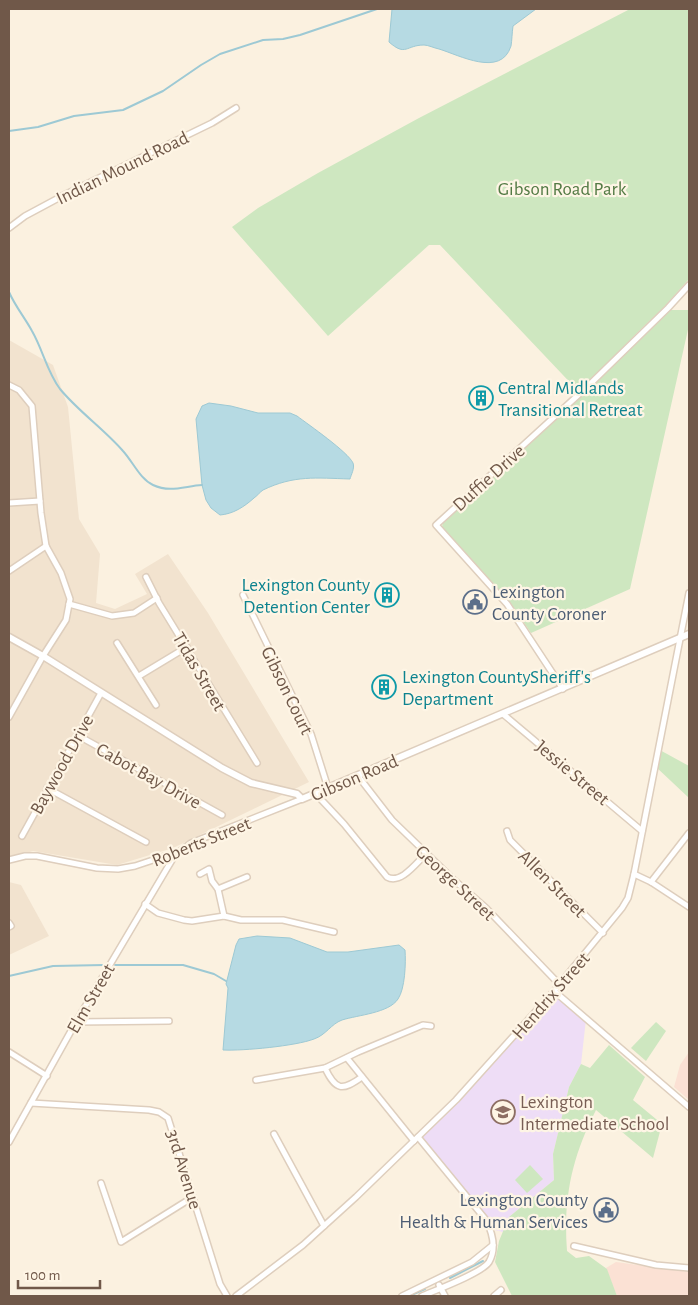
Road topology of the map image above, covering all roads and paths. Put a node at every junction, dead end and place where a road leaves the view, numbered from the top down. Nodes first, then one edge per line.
1 (236, 108) dead end
2 (9, 228) edge
3 (689, 285) edge
4 (9, 385) edge
5 (40, 501) junction
6 (9, 503) edge
7 (46, 546) junction
8 (9, 571) edge
9 (146, 577) dead end
10 (689, 593) edge
11 (244, 595) dead end
12 (157, 598) junction
13 (69, 604) junction
14 (689, 634) edge
15 (9, 637) edge
16 (680, 638) junction
17 (117, 643) dead end
18 (187, 648) junction
19 (43, 656) junction
20 (139, 676) junction
21 (563, 688) junction
22 (101, 692) junction
23 (12, 704) edge
24 (156, 705) dead end
25 (503, 714) junction
26 (9, 717) edge
27 (77, 735) junction
28 (257, 763) dead end
29 (358, 776) junction
30 (47, 788) junction
31 (328, 788) junction
32 (315, 793) junction
33 (302, 799) junction
34 (222, 816) dead end
35 (642, 830) junction
36 (507, 831) dead end
37 (689, 833) edge
38 (22, 836) dead end
39 (146, 842) dead end
40 (427, 853) junction
41 (174, 855) junction
42 (9, 860) edge
43 (200, 874) dead end
44 (634, 874) junction
45 (247, 877) dead end
46 (651, 882) junction
47 (218, 889) junction
48 (144, 904) junction
49 (689, 907) edge
50 (224, 916) junction
51 (9, 923) edge
52 (9, 927) edge
53 (334, 932) dead end
54 (603, 933) junction
55 (559, 984) junction
56 (554, 991) junction
57 (169, 1021) dead end
58 (76, 1022) junction
59 (431, 1026) dead end
60 (9, 1052) edge
61 (347, 1058) junction
62 (325, 1068) junction
63 (46, 1076) junction
64 (362, 1077) junction
65 (256, 1080) dead end
66 (31, 1103) junction
67 (689, 1107) edge
68 (274, 1134) dead end
69 (416, 1139) junction
70 (9, 1142) edge
71 (101, 1182) dead end
72 (194, 1197) junction
73 (324, 1226) junction
74 (493, 1245) junction
75 (574, 1246) dead end
76 (689, 1268) edge
77 (436, 1281) junction
78 (440, 1288) junction
79 (501, 1290) dead end
80 (227, 1296) edge
81 (236, 1296) edge
82 (402, 1296) edge
83 (422, 1296) edge
84 (445, 1296) edge
85 (494, 1296) edge

1 - 2 street, Indian Mound Road
3 - 21 street, Duffie Drive
4 - 5 street
5 - 6 street
5 - 7 street
7 - 8 street
7 - 13 street
9 - 12 street, Tidas Street
10 - 16 street, Hendrix Street
11 - 31 street, Gibson Court
12 - 13 street
12 - 18 street, Tidas Street
13 - 19 street
14 - 16 street, Gibson Road
15 - 19 street, Gibson Road
16 - 21 street, Gibson Road
16 - 35 street, Hendrix Street
17 - 20 street
18 - 20 street
18 - 28 street, Tidas Street
19 - 22 street, Gibson Road
19 - 23 street
20 - 24 street
21 - 25 street, Gibson Road
22 - 27 street, Baywood Drive
22 - 33 street, Gibson Road
23 - 26 street
25 - 29 street, Gibson Road
25 - 35 street, Jessie Street
27 - 30 street, Baywood Drive
27 - 34 street, Cabot Bay Drive
29 - 31 street, Gibson Road
29 - 40 street, George Street
30 - 38 street, Baywood Drive
30 - 39 street
31 - 32 street, Gibson Road
32 - 33 street, Gibson Road
32 - 40 street
33 - 41 street, Roberts Street
35 - 44 street, Hendrix Street
36 - 54 street, Allen Street
37 - 46 street
40 - 55 street, George Street
41 - 42 street, Roberts Street
41 - 48 street, Elm Street
43 - 47 street
44 - 46 street
44 - 54 street, Hendrix Street
45 - 47 street
46 - 49 street
47 - 50 street
48 - 50 street
48 - 58 street, Elm Street
50 - 53 street
51 - 52 street
54 - 55 street, Hendrix Street
55 - 56 street, Hendrix Street
56 - 67 street
56 - 69 street, Hendrix Street
57 - 58 street
58 - 63 street, Elm Street
59 - 61 street
60 - 63 street
61 - 62 street
61 - 64 street
62 - 64 street
62 - 65 street
63 - 66 street, Elm Street
64 - 69 street
66 - 70 street, Elm Street
66 - 72 street, 3rd Avenue
68 - 73 street
69 - 73 street, Hendrix Street
69 - 74 street
71 - 72 street
72 - 80 street, 3rd Avenue
73 - 81 street, Hendrix Street
74 - 77 street
74 - 78 street
75 - 76 street
77 - 78 street
77 - 82 street
78 - 83 street
78 - 84 street
79 - 85 street

